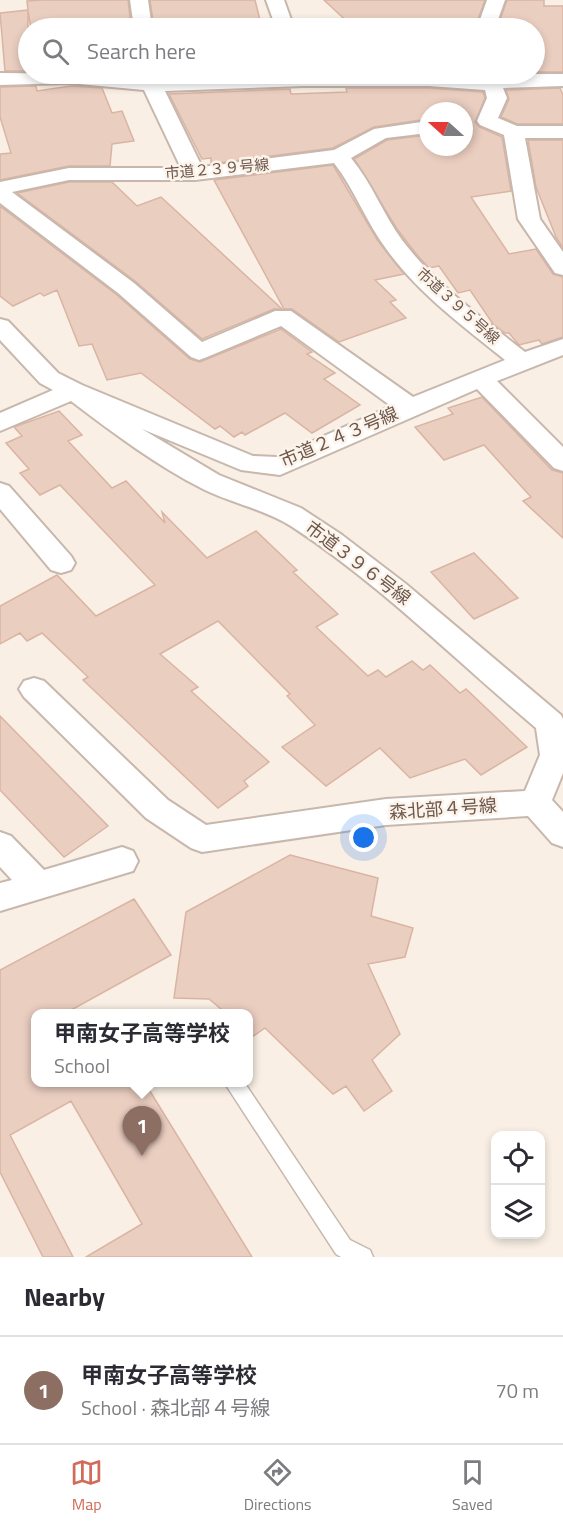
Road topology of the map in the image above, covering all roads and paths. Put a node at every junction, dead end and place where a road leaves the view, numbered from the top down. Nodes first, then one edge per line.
1 (139, 0) edge
2 (275, 0) edge
3 (495, 0) edge
4 (142, 18) edge
5 (281, 18) edge
6 (489, 18) edge
7 (18, 78) edge
8 (0, 79) edge
9 (545, 80) edge
10 (563, 80) edge
11 (154, 84) edge
12 (165, 84) edge
13 (199, 84) edge
14 (493, 84) edge
15 (487, 120) junction
16 (473, 122) edge
17 (419, 128) edge
18 (514, 132) junction
19 (563, 132) edge
20 (339, 156) junction
21 (195, 174) junction
22 (0, 191) edge
23 (563, 268) edge
24 (0, 326) edge
25 (563, 346) edge
26 (522, 362) junction
27 (481, 379) junction
28 (73, 391) junction
29 (410, 407) junction
30 (0, 423) edge
31 (563, 462) edge
32 (0, 492) edge
33 (61, 563) dead end
34 (34, 689) dead end
35 (535, 803) junction
36 (563, 834) edge
37 (0, 845) edge
38 (122, 861) dead end
39 (37, 885) junction
40 (0, 897) edge
41 (236, 1087) edge
42 (363, 1257) edge

1 - 4 street
2 - 5 street
3 - 6 street
7 - 8 street
9 - 10 street
11 - 21 street
12 - 13 street
14 - 15 street
15 - 16 street
15 - 18 street
17 - 20 street, 市道２３９号線
18 - 19 street
18 - 23 street
20 - 21 street, 市道２３９号線
20 - 26 street, 市道３９５号線
21 - 22 street, 市道２３９号線
22 - 29 street
24 - 28 street, 市道２４３号線
25 - 26 street, 市道２４３号線
26 - 27 street, 市道２４３号線
27 - 29 street, 市道２４３号線
27 - 31 street
28 - 29 street, 市道２４３号線
28 - 30 street
28 - 35 street, 市道３９６号線
32 - 33 street
34 - 35 street, 森北部４号線
35 - 36 street
37 - 39 street
38 - 39 street
39 - 40 street
41 - 42 lane

